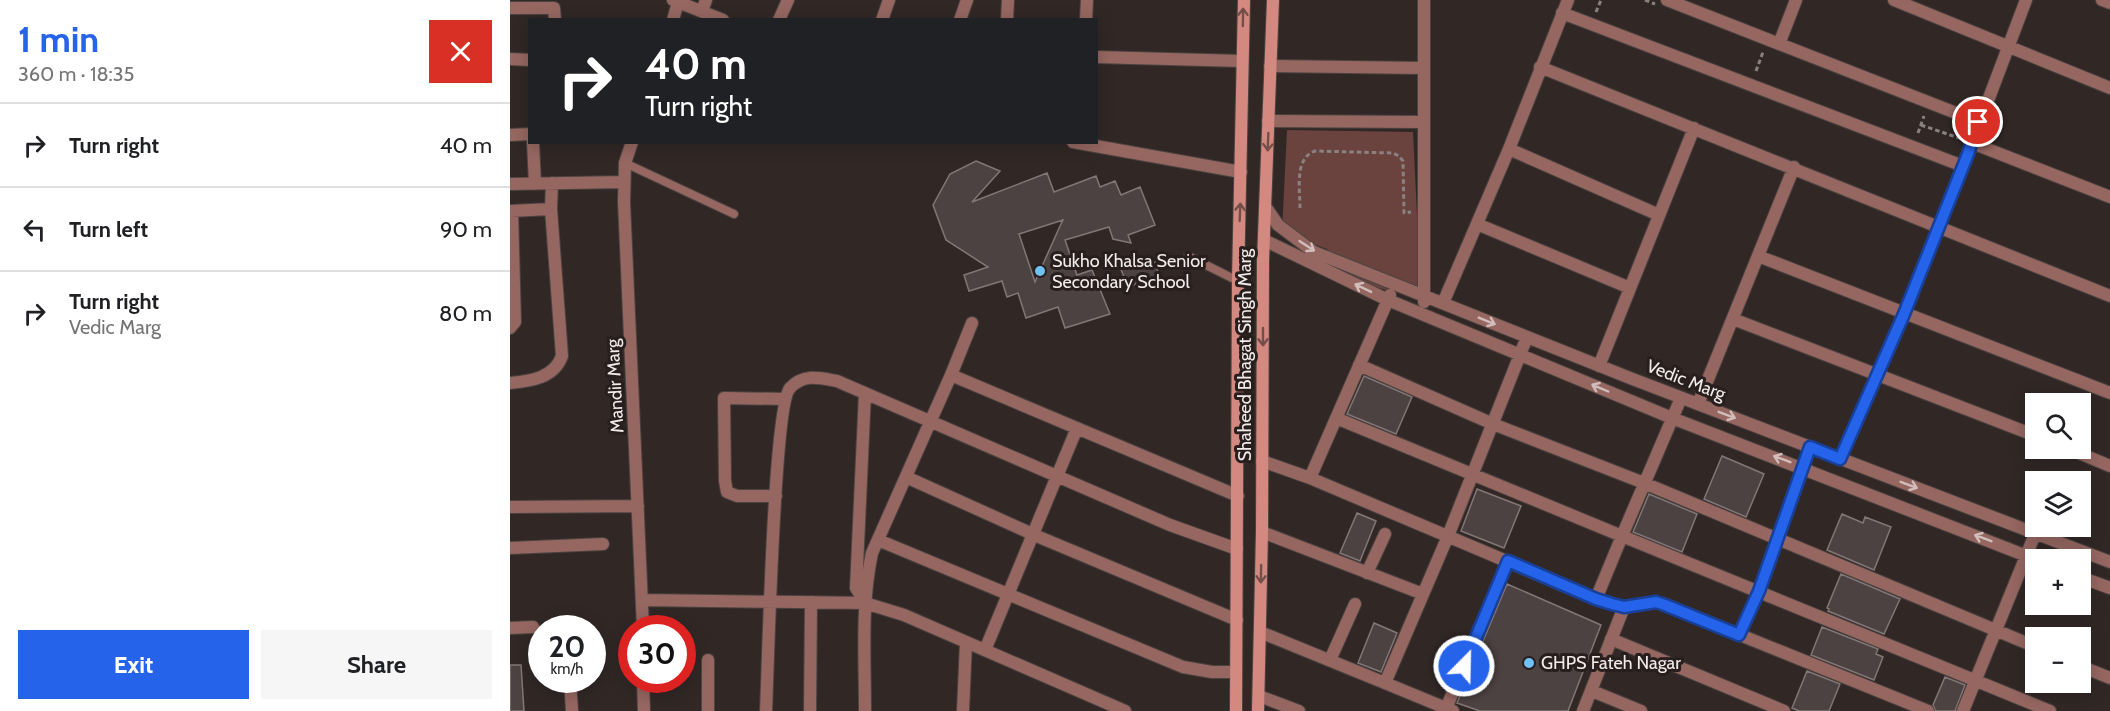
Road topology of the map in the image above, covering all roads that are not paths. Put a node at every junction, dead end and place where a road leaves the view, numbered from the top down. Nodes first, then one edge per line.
1 (788, 0) edge
2 (889, 0) edge
3 (967, 0) edge
4 (1008, 0) edge
5 (1087, 0) edge
6 (1244, 0) edge
7 (1273, 0) edge
8 (1424, 0) edge
9 (1568, 0) edge
10 (1666, 0) edge
11 (1796, 0) edge
12 (1894, 0) edge
13 (2026, 0) edge
14 (2102, 0) edge
15 (676, 1) edge
16 (533, 3) edge
17 (2110, 3) edge
18 (704, 6) edge
19 (510, 8) edge
20 (1562, 13) junction
21 (555, 18) edge
22 (673, 18) edge
23 (720, 18) edge
24 (780, 18) edge
25 (883, 18) edge
26 (961, 18) edge
27 (1007, 18) edge
28 (1086, 18) edge
29 (1779, 44) junction
30 (2008, 46) junction
31 (1098, 57) edge
32 (510, 59) edge
33 (528, 60) edge
34 (1242, 61) junction
35 (1270, 66) junction
36 (1540, 67) junction
37 (1424, 68) junction
38 (2110, 88) edge
39 (1268, 121) junction
40 (1424, 122) junction
41 (1978, 122) junction
42 (1694, 128) junction
43 (528, 134) edge
44 (510, 135) edge
45 (1972, 143) junction
46 (533, 144) edge
47 (631, 144) edge
48 (1092, 145) edge
49 (1509, 149) junction
50 (625, 162) junction
51 (1963, 166) junction
52 (1794, 167) junction
53 (1241, 172) junction
54 (624, 182) junction
55 (552, 183) junction
56 (510, 184) edge
57 (536, 184) junction
58 (2110, 197) edge
59 (1265, 206) junction
60 (551, 209) junction
61 (511, 211) edge
62 (734, 214) dead end
63 (1659, 215) junction
64 (1477, 224) junction
65 (1938, 228) junction
66 (1264, 240) junction
67 (1188, 256) dead end
68 (1758, 256) junction
69 (1238, 281) junction
70 (1395, 284) junction
71 (1630, 288) junction
72 (1425, 296) junction
73 (2110, 296) edge
74 (1388, 300) junction
75 (1443, 303) junction
76 (1422, 314) junction
77 (1904, 314) junction
78 (1733, 319) junction
79 (972, 323) dead end
80 (510, 328) edge
81 (1527, 337) junction
82 (1520, 355) junction
83 (1359, 365) junction
84 (1599, 366) junction
85 (1876, 374) junction
86 (951, 375) junction
87 (510, 383) edge
88 (865, 393) junction
89 (2110, 393) edge
90 (1681, 398) junction
91 (785, 399) junction
92 (1698, 404) junction
93 (1336, 418) junction
94 (1672, 418) junction
95 (931, 422) junction
96 (1492, 424) junction
97 (1077, 428) junction
98 (2025, 432) edge
99 (1810, 447) junction
100 (2091, 457) edge
101 (1840, 459) junction
102 (1262, 461) junction
103 (2110, 465) edge
104 (1803, 468) junction
105 (1472, 474) junction
106 (906, 477) junction
107 (1057, 477) junction
108 (1310, 478) junction
109 (1644, 483) junction
110 (776, 496) junction
111 (1238, 496) junction
112 (638, 506) junction
113 (510, 507) edge
114 (2025, 530) edge
115 (1262, 532) junction
116 (1385, 534) dead end
117 (1034, 535) junction
118 (1448, 536) junction
119 (1622, 536) junction
120 (2044, 537) edge
121 (1777, 539) junction
122 (878, 540) junction
123 (603, 544) dead end
124 (510, 548) edge
125 (1237, 549) junction
126 (2025, 554) edge
127 (1508, 561) junction
128 (2110, 562) edge
129 (2025, 572) edge
130 (1367, 573) junction
131 (2091, 581) edge
132 (2110, 588) edge
133 (1759, 591) junction
134 (1423, 594) junction
135 (1009, 595) junction
136 (1596, 599) junction
137 (642, 600) junction
138 (771, 602) junction
139 (811, 602) junction
140 (865, 603) junction
141 (1355, 604) dead end
142 (1624, 607) junction
143 (643, 615) edge
144 (1237, 620) junction
145 (528, 627) edge
146 (510, 628) edge
147 (1997, 630) junction
148 (1260, 632) junction
149 (1739, 635) junction
150 (1611, 639) junction
151 (966, 642) junction
152 (2025, 642) edge
153 (985, 650) junction
154 (708, 660) dead end
155 (1330, 660) junction
156 (2091, 670) edge
157 (1236, 672) junction
158 (2110, 678) edge
159 (1976, 681) junction
160 (1385, 683) junction
161 (1592, 691) junction
162 (571, 693) edge
163 (644, 693) edge
164 (1259, 696) junction
165 (1448, 710) edge
166 (572, 711) edge
167 (644, 711) edge
168 (708, 711) edge
169 (766, 711) edge
170 (810, 711) edge
171 (865, 711) edge
172 (963, 711) edge
173 (1125, 711) edge
174 (1236, 711) edge
175 (1258, 711) edge
176 (1299, 711) edge
177 (1583, 711) edge
178 (1641, 711) edge
179 (1784, 711) edge
180 (1928, 711) edge
181 (1963, 711) edge
182 (2050, 711) edge

1 - 24 street
2 - 25 street
3 - 26 street
4 - 27 street
5 - 28 street
34 -> 6 main road, Shaheed Bhagat Singh Marg
7 - 35 main road, Shaheed Bhagat Singh Marg
8 - 37 street
9 - 20 street
10 - 29 street
11 - 29 street
12 - 30 street
13 - 30 street
14 - 17 street
15 - 18 street
15 - 22 street
16 - 19 street
16 - 21 street
18 - 23 street
20 - 36 street
20 - 51 street
29 - 41 street
30 - 38 street
30 - 41 street
31 - 34 street
32 - 33 street
34 - 53 main road, Shaheed Bhagat Singh Marg
35 - 37 street
35 - 39 main road, Shaheed Bhagat Singh Marg
36 - 42 street
36 - 49 street
37 - 40 street
39 - 40 street
39 -> 59 main road, Shaheed Bhagat Singh Marg
40 - 72 street
41 - 45 street
42 - 52 street
42 - 63 street
43 - 44 street
45 - 51 street
45 - 58 street
46 - 57 street
47 - 50 street, Mandir Marg
48 - 53 street
49 - 63 street
49 - 64 street
50 - 54 street, Mandir Marg
50 - 62 lane
51 - 65 street
52 - 65 street
52 - 68 street
69 -> 53 main road, Shaheed Bhagat Singh Marg
54 - 55 street
54 - 112 street, Mandir Marg
55 - 57 street
55 - 60 street
56 - 57 street
59 - 66 main road, Shaheed Bhagat Singh Marg
59 -> 70 street, Vedic Marg
60 - 61 street
60 - 87 street
61 - 80 street
63 - 71 street
64 - 71 street
64 - 75 street
65 - 73 street
65 - 77 street
74 -> 66 street
66 -> 102 main road, Shaheed Bhagat Singh Marg
67 - 69 lane
68 - 77 street
68 - 78 street
69 - 111 main road, Shaheed Bhagat Singh Marg
70 - 72 street, Vedic Marg
70 - 74 street
71 - 84 street
72 - 75 street, Vedic Marg
72 - 76 street
74 - 76 street
74 - 83 street
75 -> 81 street, Vedic Marg
76 - 82 street
77 - 85 street
77 - 89 street
78 - 85 street
78 - 92 street
79 - 86 street
81 - 82 street
81 - 84 street, Vedic Marg
94 -> 82 street
82 - 96 street
83 - 93 street
83 - 96 street
84 - 90 street, Vedic Marg
85 - 98 street
85 - 101 street
86 - 95 street
86 - 97 street
88 - 91 street
88 - 95 street
88 - 140 street
90 - 92 street, Vedic Marg
90 - 94 street
91 - 110 street
91 - 110 street
92 -> 99 street, Vedic Marg
93 - 105 street
93 - 108 street
104 -> 94 street
94 - 109 street
95 - 106 street
95 - 107 street
96 - 105 street
96 - 109 street
97 - 107 street
97 - 111 street
99 - 101 street, Vedic Marg
99 - 104 street
100 - 103 street
101 -> 114 street, Vedic Marg
102 - 108 street
102 - 115 main road, Shaheed Bhagat Singh Marg
104 - 121 street
126 -> 104 street
105 - 118 street
105 - 119 street
106 - 117 street
106 - 122 street
107 - 117 street
107 - 125 street
108 - 118 street
109 - 119 street
109 - 121 street
110 - 138 street
111 - 125 main road, Shaheed Bhagat Singh Marg
112 - 113 street
112 - 137 street, Mandir Marg
115 - 130 street
115 -> 148 main road, Shaheed Bhagat Singh Marg
116 - 130 street
117 - 135 street
117 - 144 street
118 - 127 street
118 - 134 street
119 - 133 street
119 - 136 street
120 - 128 street, Vedic Marg
121 - 133 street
121 - 147 street
122 - 135 street
122 - 140 street
123 - 124 street
125 - 144 main road, Shaheed Bhagat Singh Marg
127 - 136 street
127 - 165 street
129 - 147 street
130 - 134 street
131 - 132 street
133 - 149 street
133 - 159 street
134 - 160 street
135 - 153 street
135 - 157 street
136 - 142 street
137 - 138 street
137 - 143 street, Mandir Marg
138 - 139 street
138 - 169 street
139 - 140 street
139 - 170 street
140 - 151 street
140 - 171 street
141 - 155 street
142 - 149 street
142 - 150 street
144 - 157 main road, Shaheed Bhagat Singh Marg
145 - 146 street
147 - 152 street
147 - 159 street
148 - 155 street
148 - 164 main road, Shaheed Bhagat Singh Marg
149 - 180 street
150 - 161 street
150 - 179 street
151 - 153 street
151 - 172 street
153 - 173 street
154 - 168 street
155 - 160 street
156 - 158 street
157 - 174 main road, Shaheed Bhagat Singh Marg
159 - 181 street
159 - 182 street
160 - 165 street
161 - 177 street
161 - 178 street
162 - 166 street
163 - 167 street
164 - 175 main road, Shaheed Bhagat Singh Marg
164 - 176 street

